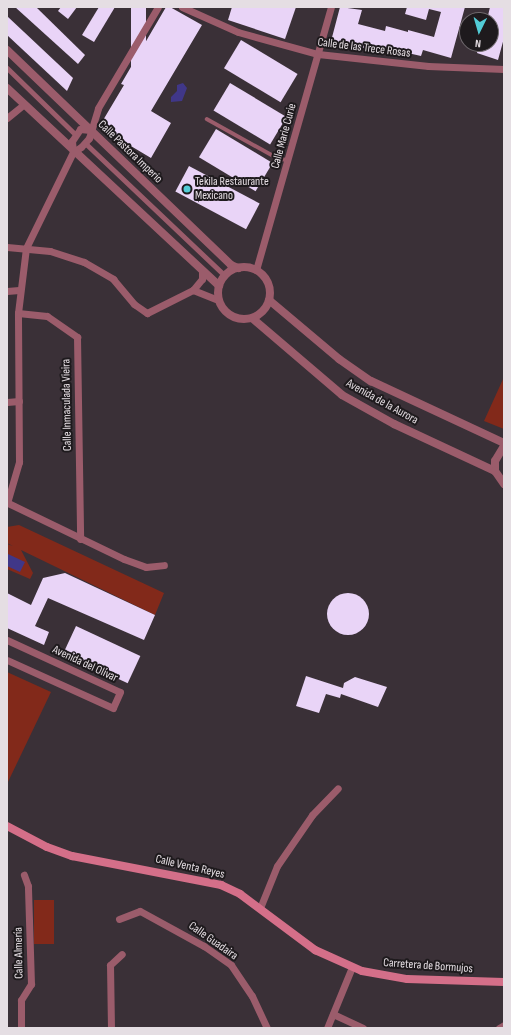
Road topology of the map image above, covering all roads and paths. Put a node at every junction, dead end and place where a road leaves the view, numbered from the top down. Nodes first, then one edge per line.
1 (158, 7) edge
2 (182, 7) edge
3 (331, 7) edge
4 (7, 50) edge
5 (318, 54) junction
6 (7, 68) edge
7 (504, 69) edge
8 (7, 88) edge
9 (24, 104) junction
10 (7, 118) edge
11 (207, 119) dead end
12 (90, 130) junction
13 (76, 135) junction
14 (85, 143) junction
15 (73, 152) junction
16 (289, 160) junction
17 (7, 247) edge
18 (26, 248) junction
19 (238, 268) junction
20 (256, 270) junction
21 (202, 272) junction
22 (224, 275) junction
23 (219, 286) junction
24 (19, 290) junction
25 (194, 290) junction
26 (7, 291) edge
27 (218, 300) junction
28 (269, 300) junction
29 (18, 313) junction
30 (252, 318) junction
31 (7, 402) edge
32 (19, 402) junction
33 (504, 445) edge
34 (495, 471) junction
35 (504, 484) edge
36 (9, 489) edge
37 (7, 503) edge
38 (80, 539) junction
39 (164, 565) dead end
40 (7, 640) edge
41 (7, 660) edge
42 (338, 788) dead end
43 (7, 826) edge
44 (24, 875) dead end
45 (260, 908) junction
46 (120, 919) dead end
47 (122, 954) dead end
48 (352, 967) junction
49 (504, 982) edge
50 (333, 1014) junction
51 (504, 1025) edge
52 (21, 1028) edge
53 (111, 1028) edge
54 (267, 1028) edge
55 (327, 1028) edge
56 (364, 1028) edge
57 (499, 1028) edge

1 - 12 street
2 - 5 street, Calle de las Trece Rosas
3 - 5 street, Calle Marie Curie
4 - 12 street, Calle Pastora Imperio
5 - 7 street, Calle de las Trece Rosas
5 - 16 street, Calle Marie Curie
6 - 13 street
8 - 9 street
9 - 10 street
9 - 15 street
11 - 16 lane
12 - 13 street
12 - 14 street
12 - 19 street, Calle Pastora Imperio
13 - 15 street
14 - 15 street
14 - 22 street
15 - 18 street
15 - 21 street
16 - 20 street, Calle Marie Curie
17 - 18 street
18 - 24 street
18 - 25 street
19 - 20 street
19 - 22 street
20 - 28 street
21 - 23 street
21 - 25 street
22 - 23 street
23 - 27 street
24 - 26 street
24 - 29 street
25 - 27 street
27 - 30 street
28 - 30 street
28 - 33 street, Avenida de la Aurora
29 - 32 street
29 - 38 street, Calle Inmaculada Vieira
30 - 34 street, Avenida de la Aurora
31 - 32 street
32 - 36 street
33 - 34 street
34 - 35 street
36 - 37 street
37 - 38 street
38 - 39 street
40 - 41 street, Avenida del Olivar
42 - 45 street
43 - 45 main road, Calle Venta Reyes
44 - 52 street, Calle Almería
45 - 48 main road, Calle Venta Reyes
46 - 54 street, Calle Guadaira
47 - 53 street
48 - 49 main road, Carretera de Bormujos
48 - 50 street
50 - 55 street
50 - 56 street
51 - 57 street

